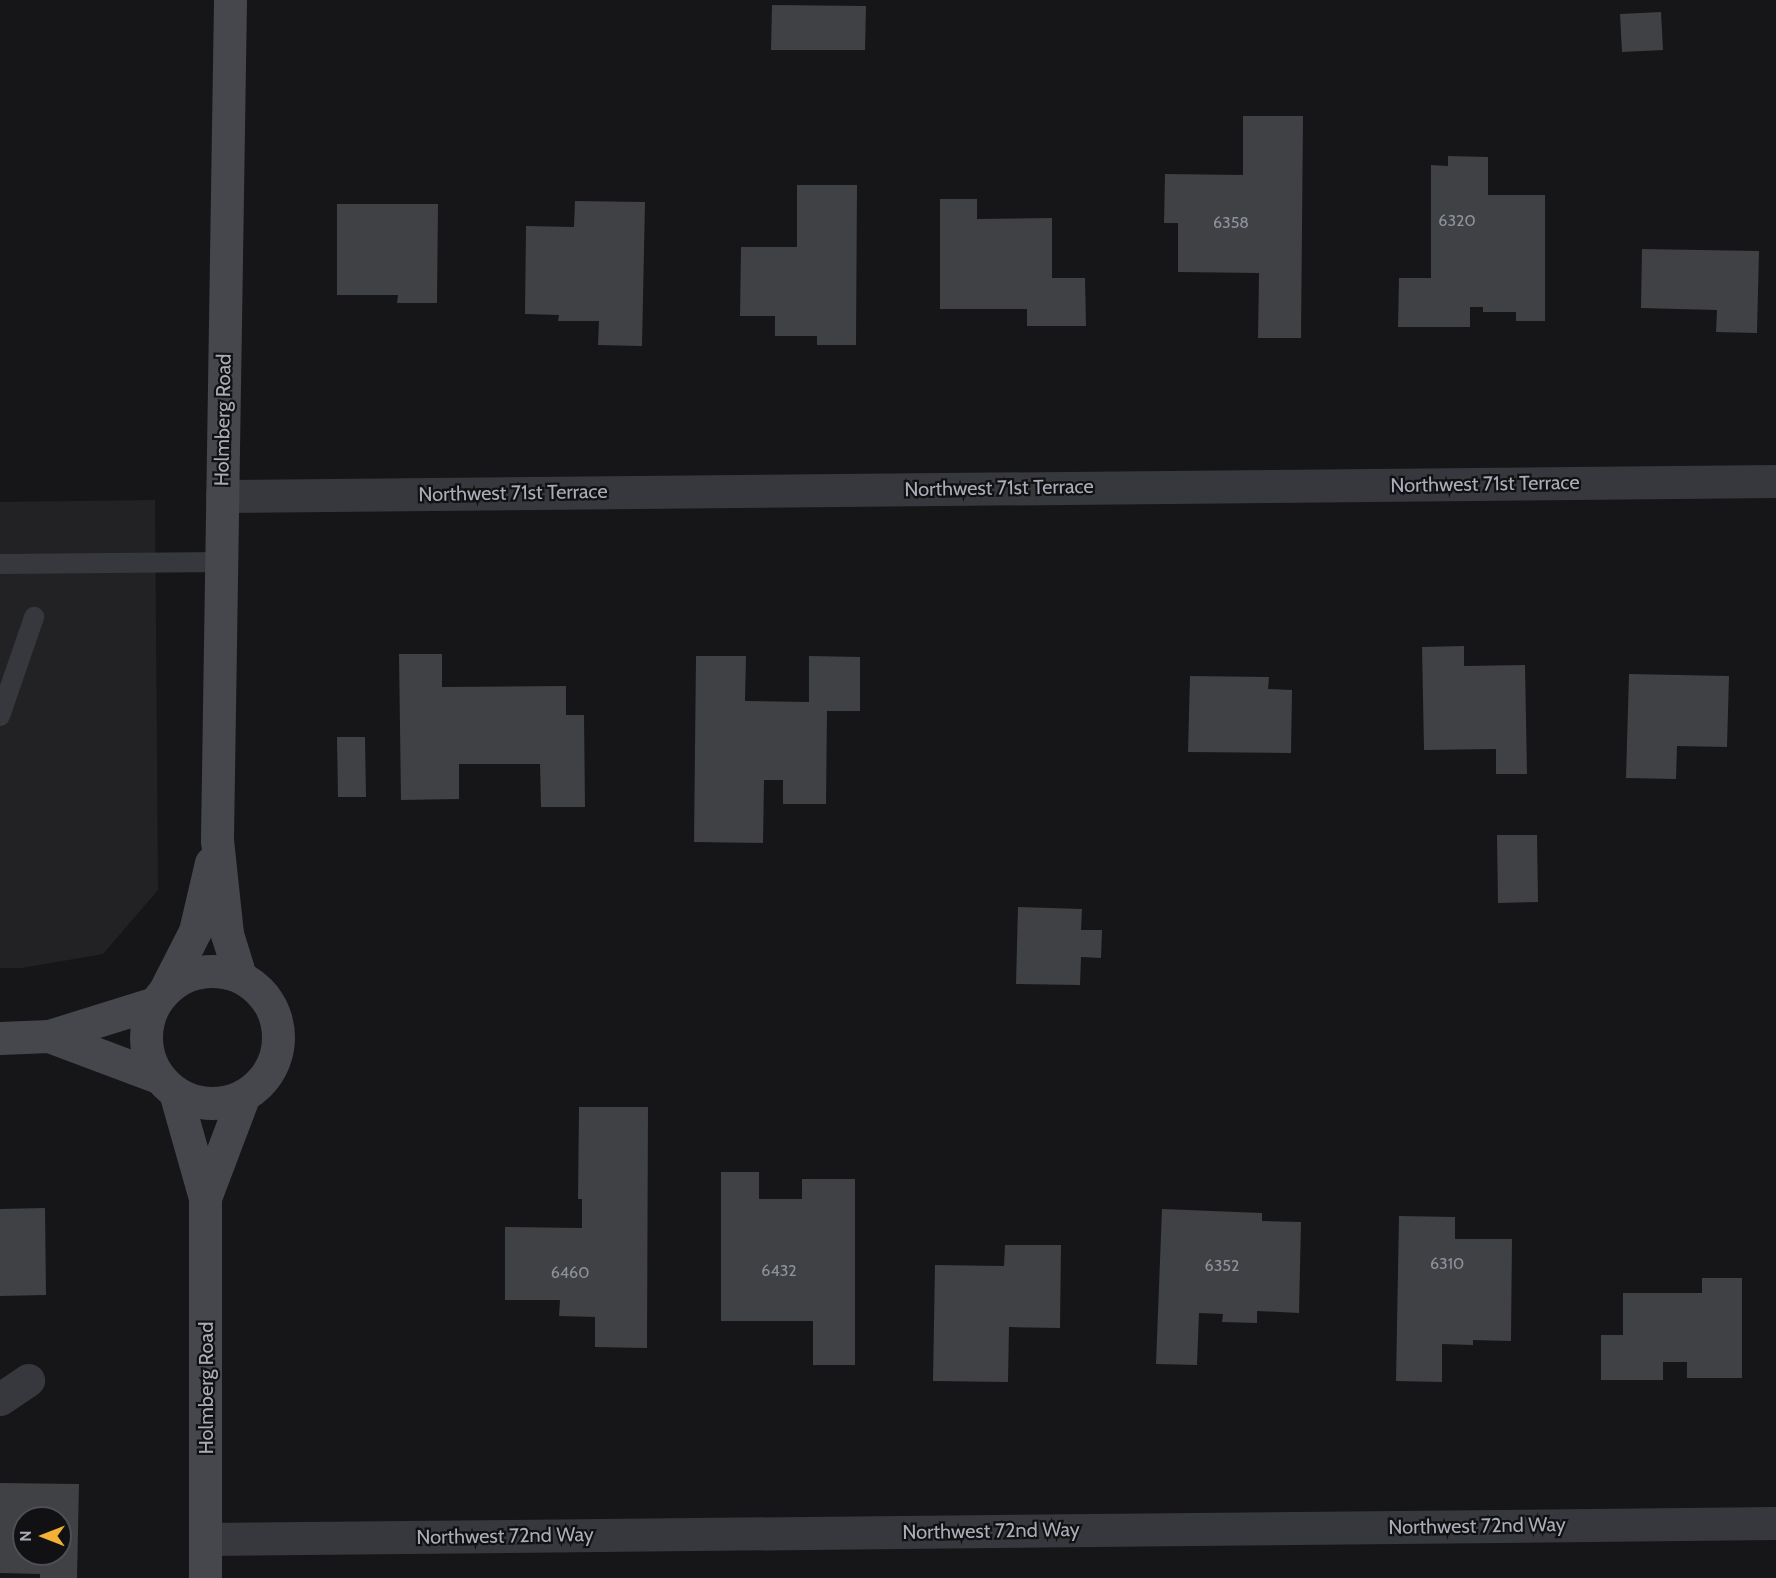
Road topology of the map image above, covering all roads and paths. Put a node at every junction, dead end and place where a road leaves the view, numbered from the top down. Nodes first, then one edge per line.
1 (230, 0) edge
2 (1776, 481) edge
3 (222, 496) junction
4 (222, 562) junction
5 (0, 564) edge
6 (34, 617) dead end
7 (0, 716) edge
8 (217, 840) junction
9 (240, 976) junction
10 (160, 996) junction
11 (49, 1036) junction
12 (0, 1038) edge
13 (167, 1085) junction
14 (244, 1095) junction
15 (205, 1197) junction
16 (28, 1380) dead end
17 (0, 1399) edge
18 (1776, 1523) edge
19 (206, 1539) junction
20 (205, 1578) edge

1 - 3 street, Holmberg Road
2 - 3 street, Northwest 71st Terrace
3 - 4 street, Holmberg Road
4 - 5 lane
4 - 8 street, Holmberg Road
6 - 7 lane
8 - 9 street, Holmberg Road
8 - 10 street, Holmberg Road
9 - 10 street
9 - 14 street
10 - 11 street
10 - 13 street
11 - 12 street
11 - 13 street
13 - 14 street
13 - 15 street, Holmberg Road
14 - 15 street, Holmberg Road
15 - 19 street, Holmberg Road
16 - 17 street
18 - 19 street, Northwest 72nd Way
19 - 20 street, Holmberg Road

